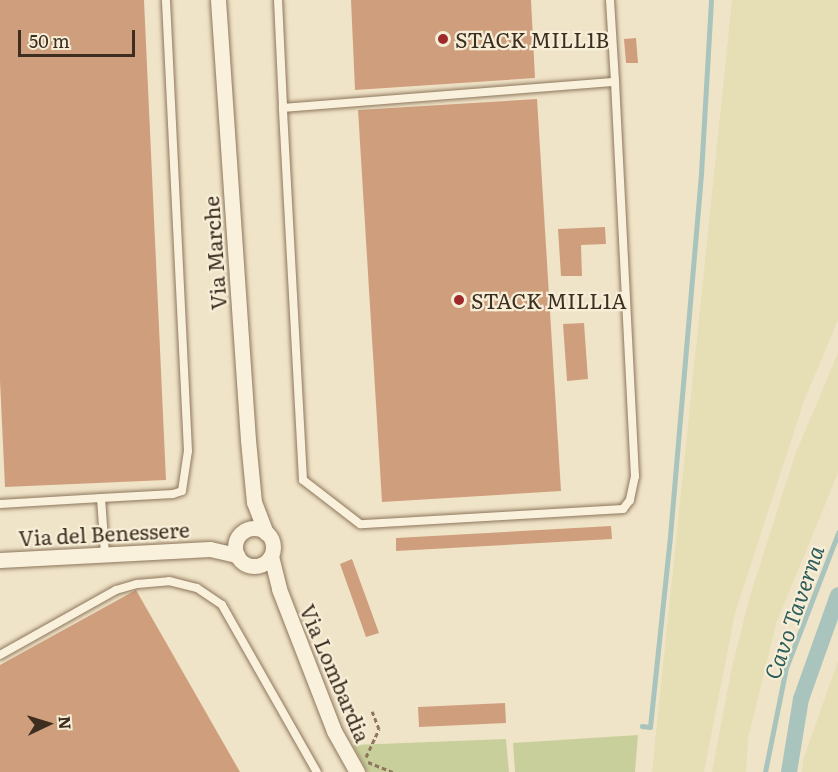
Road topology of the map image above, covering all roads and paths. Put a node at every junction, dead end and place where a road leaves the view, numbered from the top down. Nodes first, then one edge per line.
1 (166, 0) edge
2 (218, 0) edge
3 (278, 0) edge
4 (610, 0) edge
5 (615, 82) junction
6 (283, 108) junction
7 (100, 498) junction
8 (254, 502) junction
9 (0, 504) edge
10 (243, 533) junction
11 (266, 533) junction
12 (210, 549) junction
13 (105, 554) junction
14 (237, 555) junction
15 (271, 555) junction
16 (0, 560) edge
17 (256, 566) junction
18 (279, 589) junction
19 (0, 655) edge
20 (372, 711) dead end
21 (361, 766) edge
22 (317, 772) edge

1 - 7 lane
2 - 8 street, Via Marche
3 - 6 lane
4 - 5 lane
5 - 6 lane
5 - 6 lane
7 - 9 lane
7 - 13 lane
8 - 10 street, Via Marche
8 - 11 street, Via Marche
10 - 11 street
10 - 12 street, Via del Benessere
10 - 14 street
11 - 15 street
12 - 13 street, Via del Benessere
12 - 14 street, Via del Benessere
13 - 16 street, Via del Benessere
14 - 17 street
15 - 17 street
15 - 18 street, Via Lombardia
17 - 18 street, Via Lombardia
18 - 21 street, Via Lombardia
19 - 22 lane
20 - 21 path

